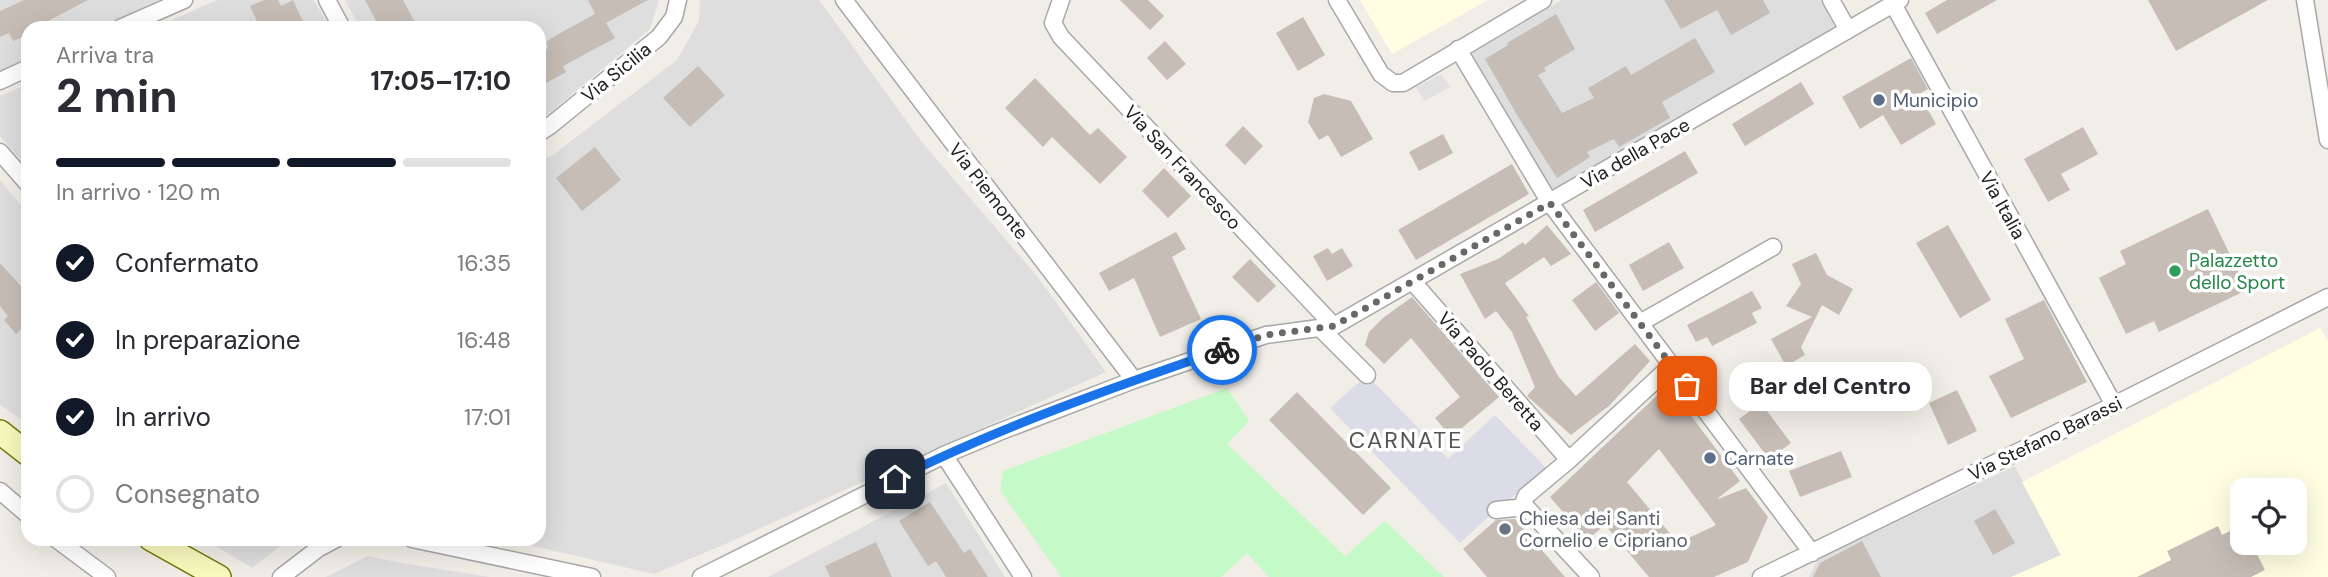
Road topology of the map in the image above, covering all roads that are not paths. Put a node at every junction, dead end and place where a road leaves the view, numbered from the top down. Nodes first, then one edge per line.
1 (184, 0) edge
2 (327, 0) edge
3 (678, 0) edge
4 (844, 0) edge
5 (1061, 0) edge
6 (1337, 0) edge
7 (1544, 0) edge
8 (1831, 0) edge
9 (2305, 0) edge
10 (1896, 2) edge
11 (136, 21) edge
12 (338, 21) edge
13 (1848, 30) junction
14 (1458, 48) junction
15 (21, 71) edge
16 (0, 80) edge
17 (546, 128) edge
18 (2328, 140) edge
19 (0, 152) edge
20 (21, 176) edge
21 (1550, 203) junction
22 (1773, 247) dead end
23 (1413, 282) junction
24 (2328, 297) edge
25 (1640, 323) junction
26 (1327, 328) junction
27 (1672, 365) junction
28 (1367, 374) dead end
29 (1135, 380) junction
30 (2114, 405) junction
31 (0, 432) edge
32 (21, 448) edge
33 (944, 455) junction
34 (1569, 460) junction
35 (0, 491) edge
36 (1525, 504) junction
37 (21, 509) edge
38 (1496, 510) dead end
39 (66, 546) edge
40 (164, 546) edge
41 (323, 546) edge
42 (445, 546) edge
43 (1812, 553) junction
44 (107, 577) edge
45 (219, 577) edge
46 (281, 577) edge
47 (592, 577) edge
48 (701, 577) edge
49 (1023, 577) edge
50 (1591, 577) edge
51 (1761, 577) edge

1 - 11 street
2 - 12 street
3 - 17 street, Via Sicilia
4 - 29 street, Via Piemonte
5 - 26 street, Via San Francesco
6 - 14 street
7 - 14 street
8 - 13 street
9 - 18 street
10 - 13 street, Via della Pace
10 - 30 street, Via Italia
13 - 21 street, Via della Pace
14 - 21 street
15 - 16 street
19 - 20 street
21 - 23 street, Via della Pace
21 - 25 street
22 - 25 street
23 - 26 street, Via della Pace
23 - 34 street, Via Paolo Beretta
24 - 30 street, Via Stefano Barassi
25 - 27 street
26 - 28 street, Via San Francesco
26 - 29 street
27 - 34 street
27 - 43 street
29 - 33 street
30 - 43 street, Via Stefano Barassi
31 - 32 main road
33 - 48 street
33 - 49 street
34 - 36 street
35 - 37 street
36 - 38 street
36 - 50 street
39 - 44 street
40 - 45 main road
41 - 46 street
42 - 47 street
43 - 51 street, Via Stefano Barassi

